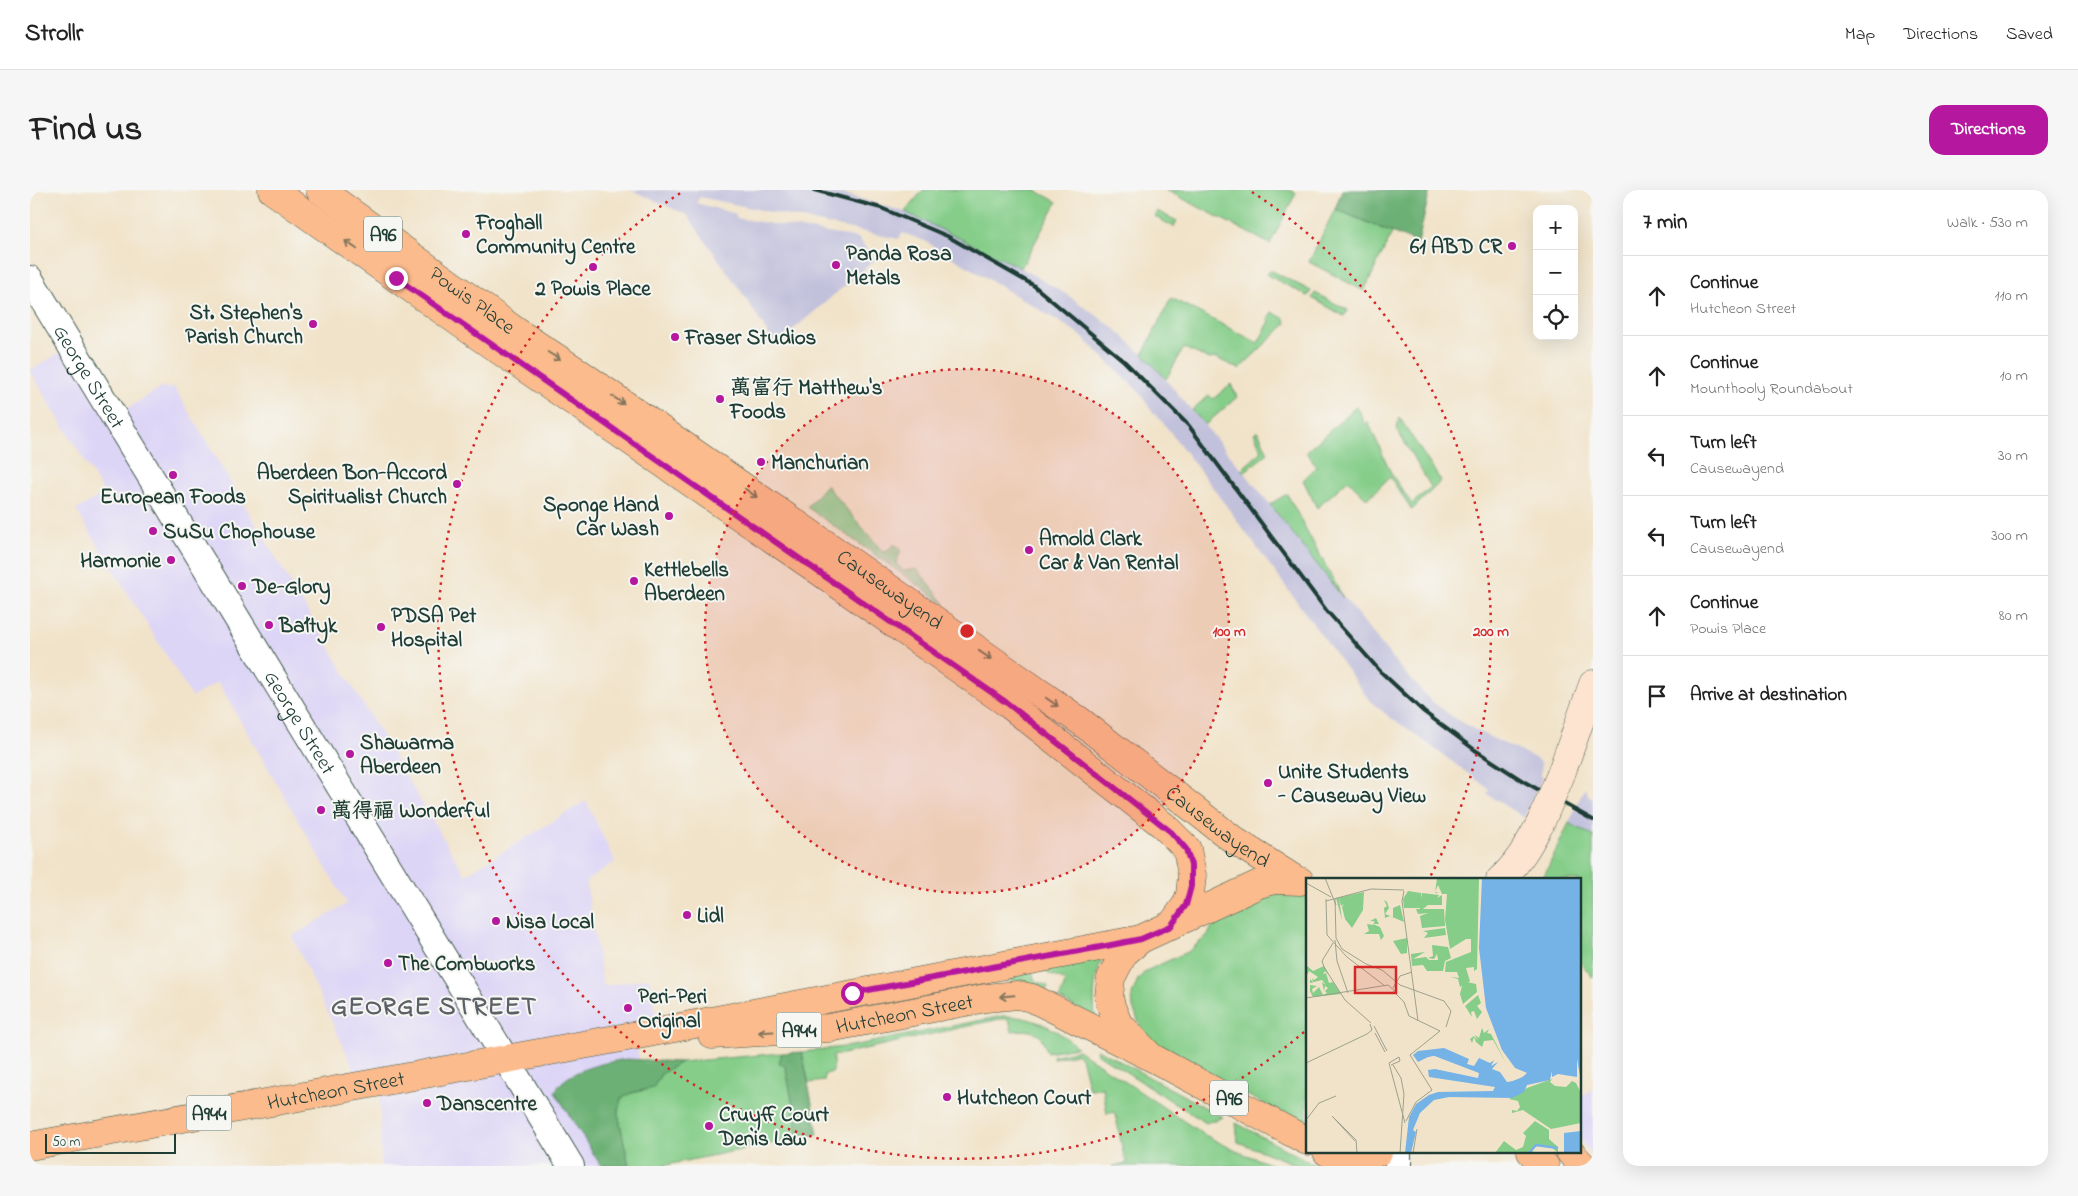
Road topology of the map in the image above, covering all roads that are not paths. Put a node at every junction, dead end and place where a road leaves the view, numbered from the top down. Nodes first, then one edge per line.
1 (272, 190) edge
2 (320, 190) edge
3 (30, 278) edge
4 (570, 382) junction
5 (1593, 684) edge
6 (1540, 824) junction
7 (1502, 878) edge
8 (1523, 878) edge
9 (1302, 881) edge
10 (1171, 926) junction
11 (1141, 939) junction
12 (643, 1034) junction
13 (1151, 1057) junction
14 (505, 1058) junction
15 (1306, 1140) edge
16 (30, 1146) edge
17 (1372, 1154) edge
18 (1532, 1154) edge
19 (1572, 1154) edge
20 (1338, 1158) edge
21 (571, 1166) edge
22 (1545, 1166) edge
23 (1583, 1166) edge

4 -> 1 main road, Powis Place / A96
2 -> 4 main road, Powis Place / A96
3 - 14 street, George Street
4 -> 9 main road, Causewayend / A96
4 - 10 main road, Causewayend / A96
5 - 6 main road, bridge
6 - 7 main road
6 - 8 main road
9 - 10 main road, A96
10 - 11 main road, A96
11 - 12 main road, Hutcheon Street / A944
11 - 13 main road, A96
13 -> 12 main road, Hutcheon Street / A944
12 - 14 main road, Hutcheon Street / A944
13 - 15 main road, A96
14 - 16 main road, Hutcheon Street / A944
14 - 21 street, George Street
17 - 20 main road
18 - 22 main road
19 - 23 main road

